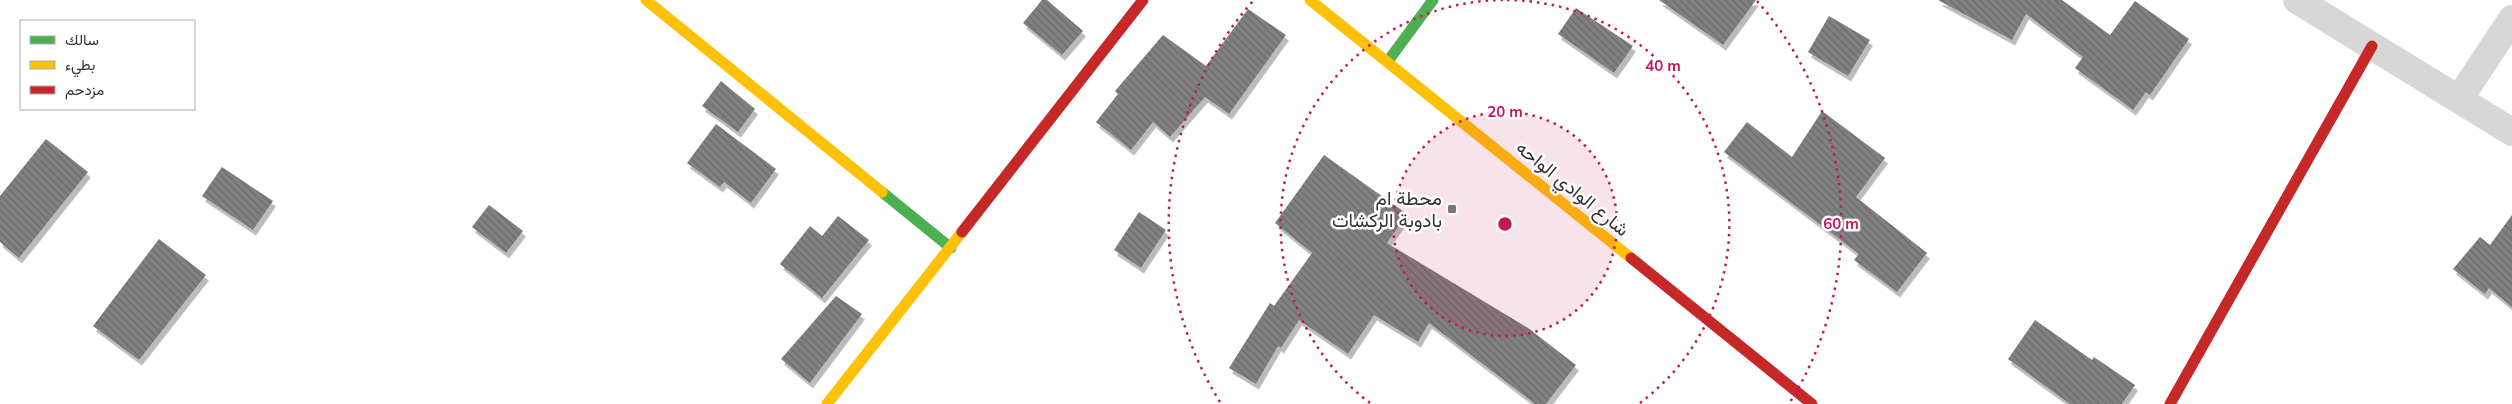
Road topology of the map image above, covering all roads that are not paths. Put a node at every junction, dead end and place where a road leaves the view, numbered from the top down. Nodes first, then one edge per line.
1 (646, 0) edge
2 (1143, 0) edge
3 (1310, 0) edge
4 (1433, 0) edge
5 (2297, 0) edge
6 (2512, 19) edge
7 (2372, 46) junction
8 (1388, 61) junction
9 (2459, 99) junction
10 (2512, 132) edge
11 (951, 248) junction
12 (827, 404) edge
13 (1812, 404) edge
14 (2170, 404) edge

1 - 11 street
2 - 11 street
3 - 8 street, شارع الوادي الواحه
4 - 8 street
5 - 7 street
6 - 9 street
7 - 9 street
7 - 14 street
8 - 13 street, شارع الوادي الواحه
9 - 10 street
11 - 12 street

